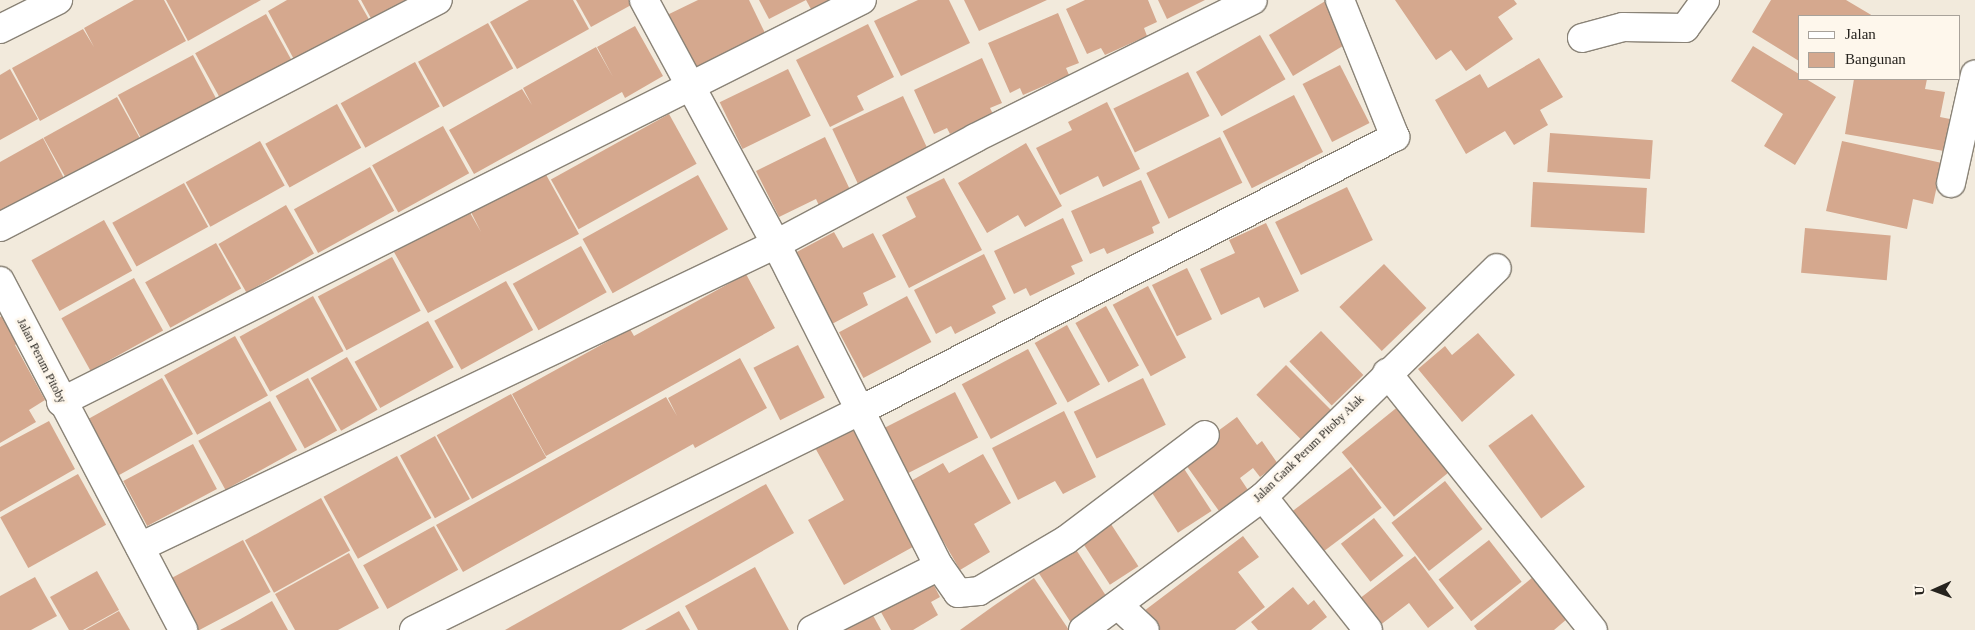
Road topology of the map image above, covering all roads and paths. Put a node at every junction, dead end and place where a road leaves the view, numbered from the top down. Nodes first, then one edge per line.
1 (58, 0) edge
2 (438, 0) edge
3 (644, 0) edge
4 (862, 0) edge
5 (1253, 0) edge
6 (1340, 0) edge
7 (1705, 0) edge
8 (0, 29) edge
9 (1582, 38) dead end
10 (1975, 76) edge
11 (687, 84) junction
12 (1950, 183) dead end
13 (0, 227) edge
14 (776, 244) junction
15 (1497, 268) dead end
16 (0, 281) edge
17 (1387, 373) junction
18 (65, 408) junction
19 (861, 410) junction
20 (1205, 435) dead end
21 (1263, 496) junction
22 (140, 547) junction
23 (939, 566) junction
24 (1120, 606) junction
25 (183, 630) edge
26 (414, 630) edge
27 (812, 630) edge
28 (1083, 630) edge
29 (1144, 630) edge
30 (1368, 630) edge
31 (1593, 630) edge

1 - 8 street
2 - 13 street
3 - 11 street
4 - 11 street
5 - 14 street
6 - 19 street
7 - 9 street
10 - 12 street
11 - 14 street
11 - 18 street
14 - 19 street
14 - 22 street
15 - 17 street, Jalan Gank Perum Pitoby Alak
16 - 18 street, Jalan Perum Pitoby
17 - 21 street, Jalan Gank Perum Pitoby Alak
17 - 31 street
18 - 22 street, Jalan Perum Pitoby
19 - 23 street
19 - 26 street
20 - 23 street
21 - 24 street, Jalan Gank Perum Pitoby Alak
21 - 30 street
22 - 25 street, Jalan Perum Pitoby
23 - 27 street
24 - 28 street, Jalan Gank Perum Pitoby Alak
24 - 29 street

